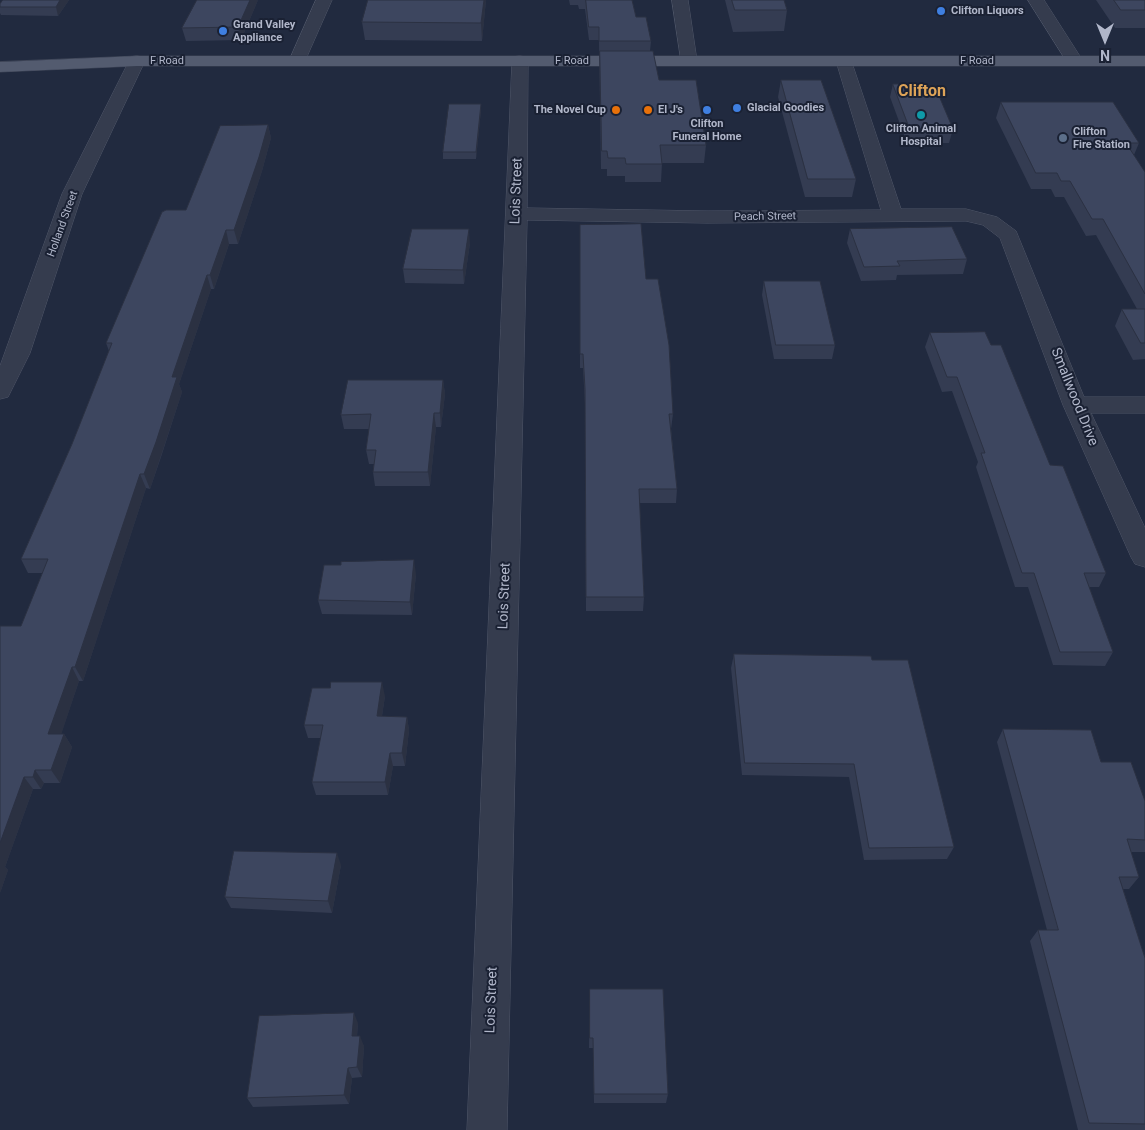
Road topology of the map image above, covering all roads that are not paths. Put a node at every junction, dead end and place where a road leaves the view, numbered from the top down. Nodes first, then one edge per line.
1 (324, 0) edge
2 (680, 0) edge
3 (1036, 0) edge
4 (138, 61) junction
5 (297, 61) junction
6 (520, 61) junction
7 (689, 61) junction
8 (844, 61) junction
9 (1075, 61) junction
10 (1145, 61) edge
11 (0, 67) edge
12 (516, 214) junction
13 (893, 216) junction
14 (1009, 235) joint
15 (0, 391) edge
16 (1075, 405) junction
17 (1145, 405) edge
18 (1145, 557) edge
19 (487, 1130) edge

1 - 5 street
2 - 7 street
3 - 9 street
4 - 5 main road, F Road
4 - 11 main road, F Road
4 - 15 street, Holland Street
5 - 6 main road, F Road
6 - 7 main road, F Road
6 - 12 street, Lois Street
7 - 8 main road, F Road
8 - 9 main road, F Road
8 - 13 street
9 - 10 main road, F Road
12 - 13 street, Peach Street
12 - 19 street, Lois Street
13 - 14 street, Peach Street
14 - 16 street, Smallwood Drive
16 - 17 street
16 - 18 street, Smallwood Drive

